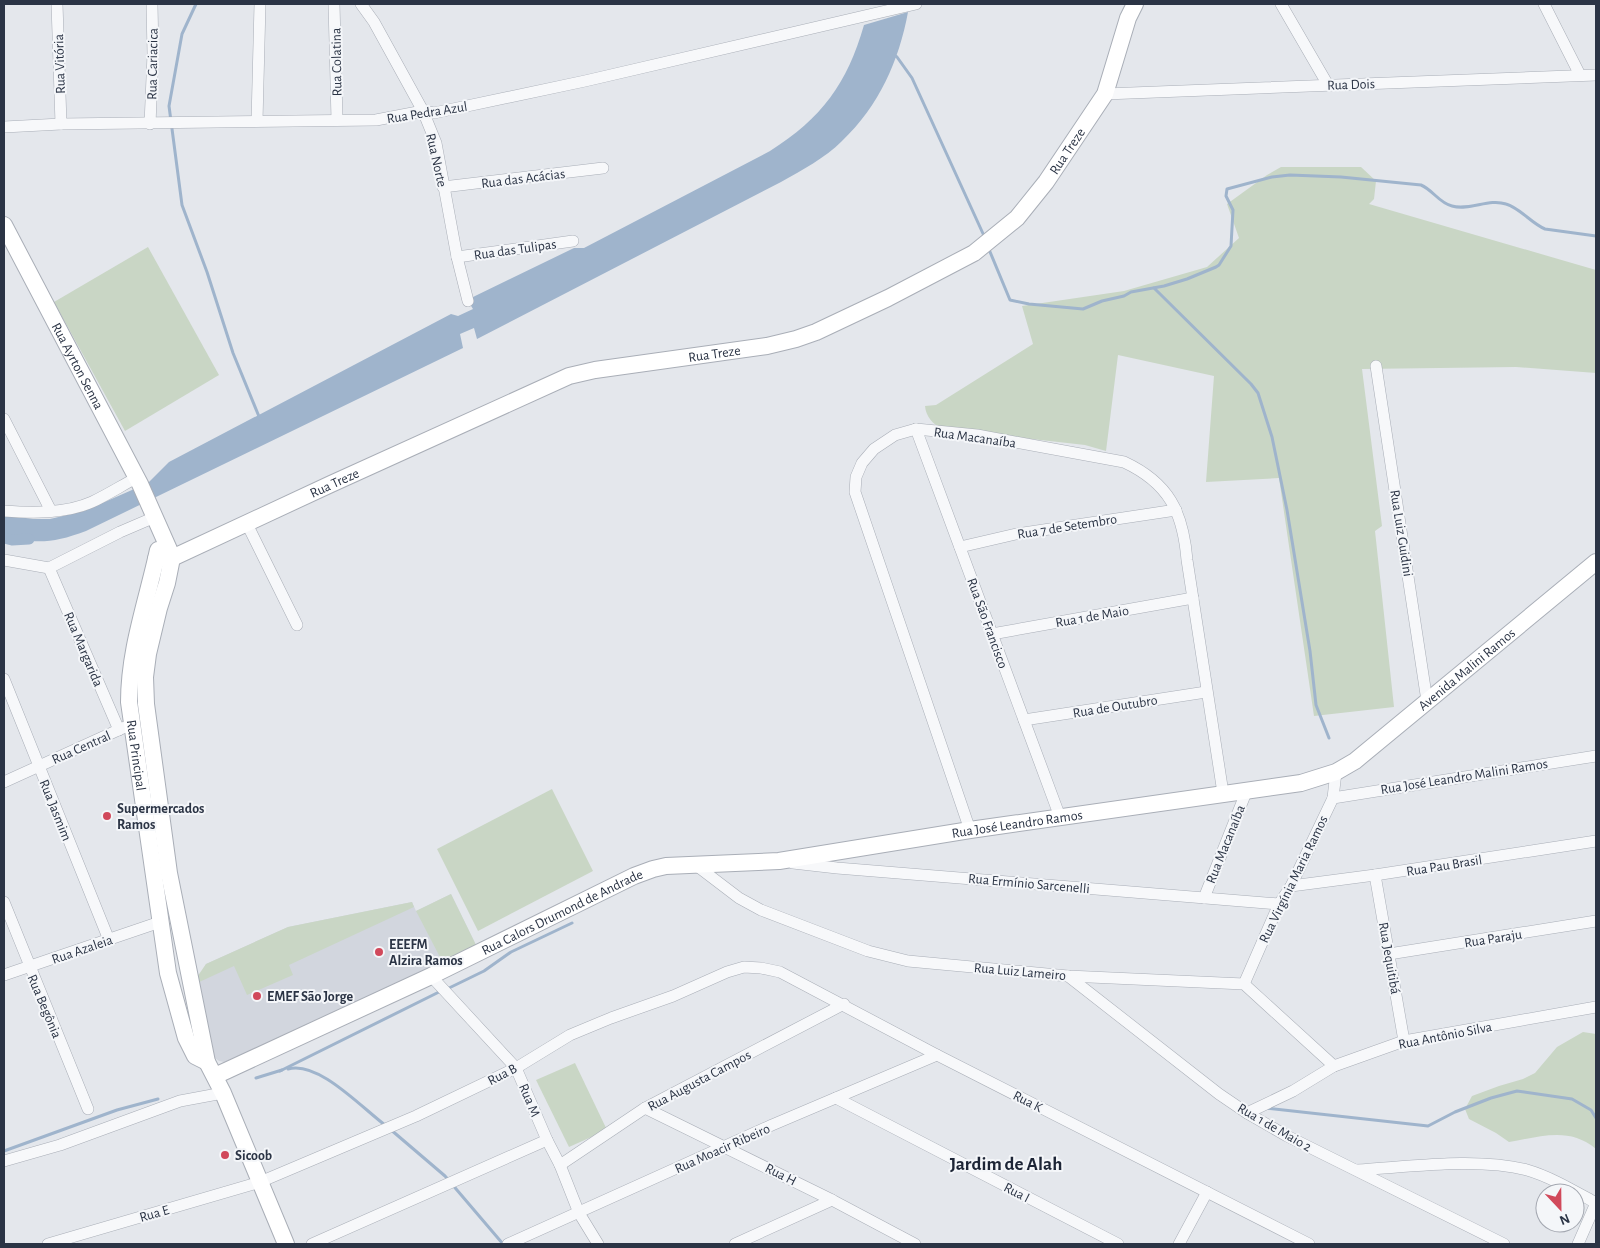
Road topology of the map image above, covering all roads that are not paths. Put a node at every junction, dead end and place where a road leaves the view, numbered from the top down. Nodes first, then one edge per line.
1 (57, 4) edge
2 (152, 4) edge
3 (260, 4) edge
4 (334, 4) edge
5 (362, 4) edge
6 (1135, 4) edge
7 (1281, 4) edge
8 (1544, 4) edge
9 (910, 5) edge
10 (1580, 75) junction
11 (1596, 75) edge
12 (1328, 85) junction
13 (1105, 94) junction
14 (423, 111) junction
15 (337, 120) junction
16 (257, 121) junction
17 (61, 124) junction
18 (150, 124) junction
19 (4, 127) edge
20 (603, 168) dead end
21 (444, 188) junction
22 (4, 225) edge
23 (574, 241) dead end
24 (458, 257) junction
25 (468, 301) dead end
26 (1376, 366) dead end
27 (4, 419) edge
28 (916, 430) junction
29 (138, 481) junction
30 (1176, 510) junction
31 (4, 511) edge
32 (51, 511) junction
33 (155, 517) junction
34 (247, 524) junction
35 (960, 547) junction
36 (164, 559) junction
37 (4, 560) edge
38 (1596, 562) edge
39 (49, 568) junction
40 (1193, 598) junction
41 (297, 625) dead end
42 (992, 634) junction
43 (4, 679) edge
44 (1206, 692) junction
45 (1427, 701) junction
46 (1024, 720) junction
47 (125, 727) junction
48 (1596, 756) edge
49 (38, 766) junction
50 (1336, 772) junction
51 (4, 782) edge
52 (1247, 790) junction
53 (1223, 793) junction
54 (1333, 798) junction
55 (1060, 817) junction
56 (970, 830) junction
57 (1596, 841) edge
58 (779, 861) junction
59 (697, 866) junction
60 (1375, 876) junction
61 (1291, 886) junction
62 (1204, 898) junction
63 (4, 902) edge
64 (1279, 904) junction
65 (1596, 921) edge
66 (160, 922) junction
67 (109, 940) junction
68 (1389, 954) junction
69 (29, 967) junction
70 (744, 967) joint
71 (4, 976) edge
72 (431, 976) junction
73 (1068, 976) junction
74 (1244, 984) junction
75 (844, 1004) junction
76 (1596, 1007) edge
77 (1404, 1041) junction
78 (937, 1055) junction
79 (1334, 1066) junction
80 (516, 1068) junction
81 (216, 1080) junction
82 (836, 1098) junction
83 (645, 1108) junction
84 (88, 1109) dead end
85 (1247, 1113) junction
86 (548, 1140) junction
87 (724, 1146) junction
88 (4, 1161) edge
89 (560, 1165) junction
90 (1356, 1170) junction
91 (260, 1182) junction
92 (1207, 1192) junction
93 (832, 1200) junction
94 (1596, 1203) edge
95 (579, 1213) junction
96 (48, 1244) edge
97 (286, 1244) edge
98 (312, 1244) edge
99 (508, 1244) edge
100 (598, 1244) edge
101 (735, 1244) edge
102 (915, 1244) edge
103 (1118, 1244) edge
104 (1179, 1244) edge
105 (1309, 1244) edge
106 (1504, 1244) edge
107 (1578, 1244) edge

1 - 17 street, Rua Vitória
2 - 18 street, Rua Cariacica
3 - 16 street
4 - 15 street, Rua Colatina
5 - 14 street, Rua Norte
6 - 13 street, Rua Treze
7 - 12 street
8 - 10 street
9 - 14 street, Rua Pedra Azul
10 - 11 street, Rua Dois
10 - 12 street, Rua Dois
12 - 13 street, Rua Dois
13 - 34 street, Rua Treze
14 - 15 street, Rua Pedra Azul
14 - 21 street, Rua Norte
15 - 16 street, Rua Pedra Azul
16 - 18 street, Rua Pedra Azul
17 - 18 street, Rua Pedra Azul
17 - 19 street, Rua Pedra Azul
20 - 21 street, Rua das Acácias
21 - 24 street, Rua Norte
22 - 29 street, Rua Ayrton Senna
23 - 24 street, Rua das Tulipas
24 - 25 street, Rua Norte
26 - 45 street, Rua Luiz Guidini
27 - 32 street
28 - 30 street, Rua Macanaíba
28 - 35 street, Rua São Francisco
28 - 56 street, Rua Macanaíba
29 - 32 street
29 - 33 street, Rua Ayrton Senna
30 - 35 street, Rua 7 de Setembro
30 - 40 street, Rua Macanaíba
31 - 32 street
33 - 36 street, Rua Principal
33 - 39 street
34 - 36 street, Rua Treze
34 - 41 street
35 - 42 street, Rua São Francisco
36 - 47 street, Rua Principal
36 - 81 street, Rua Principal
37 - 39 street
38 - 45 street, Avenida Malini Ramos
39 - 47 street, Rua Margarida
40 - 42 street, Rua 1 de Maio
40 - 44 street, Rua Macanaíba
42 - 46 street, Rua São Francisco
43 - 49 street, Rua Jasmim
44 - 46 street, Rua de Outubro
44 - 53 street, Rua Macanaíba
45 - 50 street, Avenida Malini Ramos
46 - 55 street, Rua São Francisco
47 - 49 street, Rua Central
47 - 66 street, Rua Principal
48 - 54 street, Rua José Leandro Malini Ramos
49 - 51 street, Rua Central
49 - 67 street, Rua Jasmim
50 - 52 street, Rua José Leandro Ramos
50 - 54 street, Rua Virgínia Maria Ramos
52 - 53 street, Rua José Leandro Ramos
52 - 62 street, Rua Macanaíba
53 - 55 street, Rua José Leandro Ramos
54 - 61 street, Rua Virgínia Maria Ramos
55 - 56 street, Rua José Leandro Ramos
56 - 58 street, Rua José Leandro Ramos
57 - 60 street, Rua Pau Brasil
58 - 59 street, Rua José Leandro Ramos
58 - 62 street, Rua Ermínio Sarcenelli
59 - 72 street, Rua Calors Drumond de Andrade
59 - 73 street, Rua Luiz Lameiro
60 - 61 street, Rua Pau Brasil
60 - 68 street, Rua Jequitibá
61 - 64 street, Rua Virgínia Maria Ramos
62 - 64 street, Rua Ermínio Sarcenelli
63 - 69 street, Rua Begônia
64 - 74 street, Rua Virgínia Maria Ramos
65 - 68 street, Rua Paraju
66 - 67 street, Rua Azaleia
66 - 81 street, Rua Principal
67 - 69 street, Rua Azaleia
68 - 77 street, Rua Jequitibá
69 - 71 street, Rua Azaleia
69 - 84 street, Rua Begônia
70 - 75 street, Rua K
70 - 80 street, Rua B
72 - 80 street, Rua M
72 - 81 street, Rua Calors Drumond de Andrade
73 - 74 street, Rua Luiz Lameiro
73 - 85 street, Rua 1 de Maio 2
74 - 79 street
75 - 78 street, Rua K
75 - 83 street, Rua Augusta Campos
76 - 77 street, Rua Antônio Silva
77 - 79 street, Rua Antônio Silva
78 - 82 street, Rua Moacir Ribeiro
78 - 92 street, Rua K
79 - 85 street, Rua Antônio Silva
80 - 86 street, Rua M
80 - 91 street, Rua B
81 - 88 street
81 - 91 street, Rua Principal
82 - 87 street, Rua Moacir Ribeiro
82 - 103 street, Rua I
83 - 87 street, Rua H
83 - 89 street, Rua Augusta Campos
85 - 90 street, Rua 1 de Maio 2
86 - 89 street, Rua M
86 - 98 street
87 - 93 street, Rua H
87 - 95 street, Rua Moacir Ribeiro
89 - 95 street, Rua M
90 - 94 street
90 - 106 street, Rua 1 de Maio 2
91 - 96 street, Rua E
91 - 97 street, Rua Principal
92 - 104 street
92 - 105 street, Rua K
93 - 101 street
93 - 102 street, Rua H
94 - 107 street
95 - 99 street, Rua Moacir Ribeiro
95 - 100 street, Rua M

